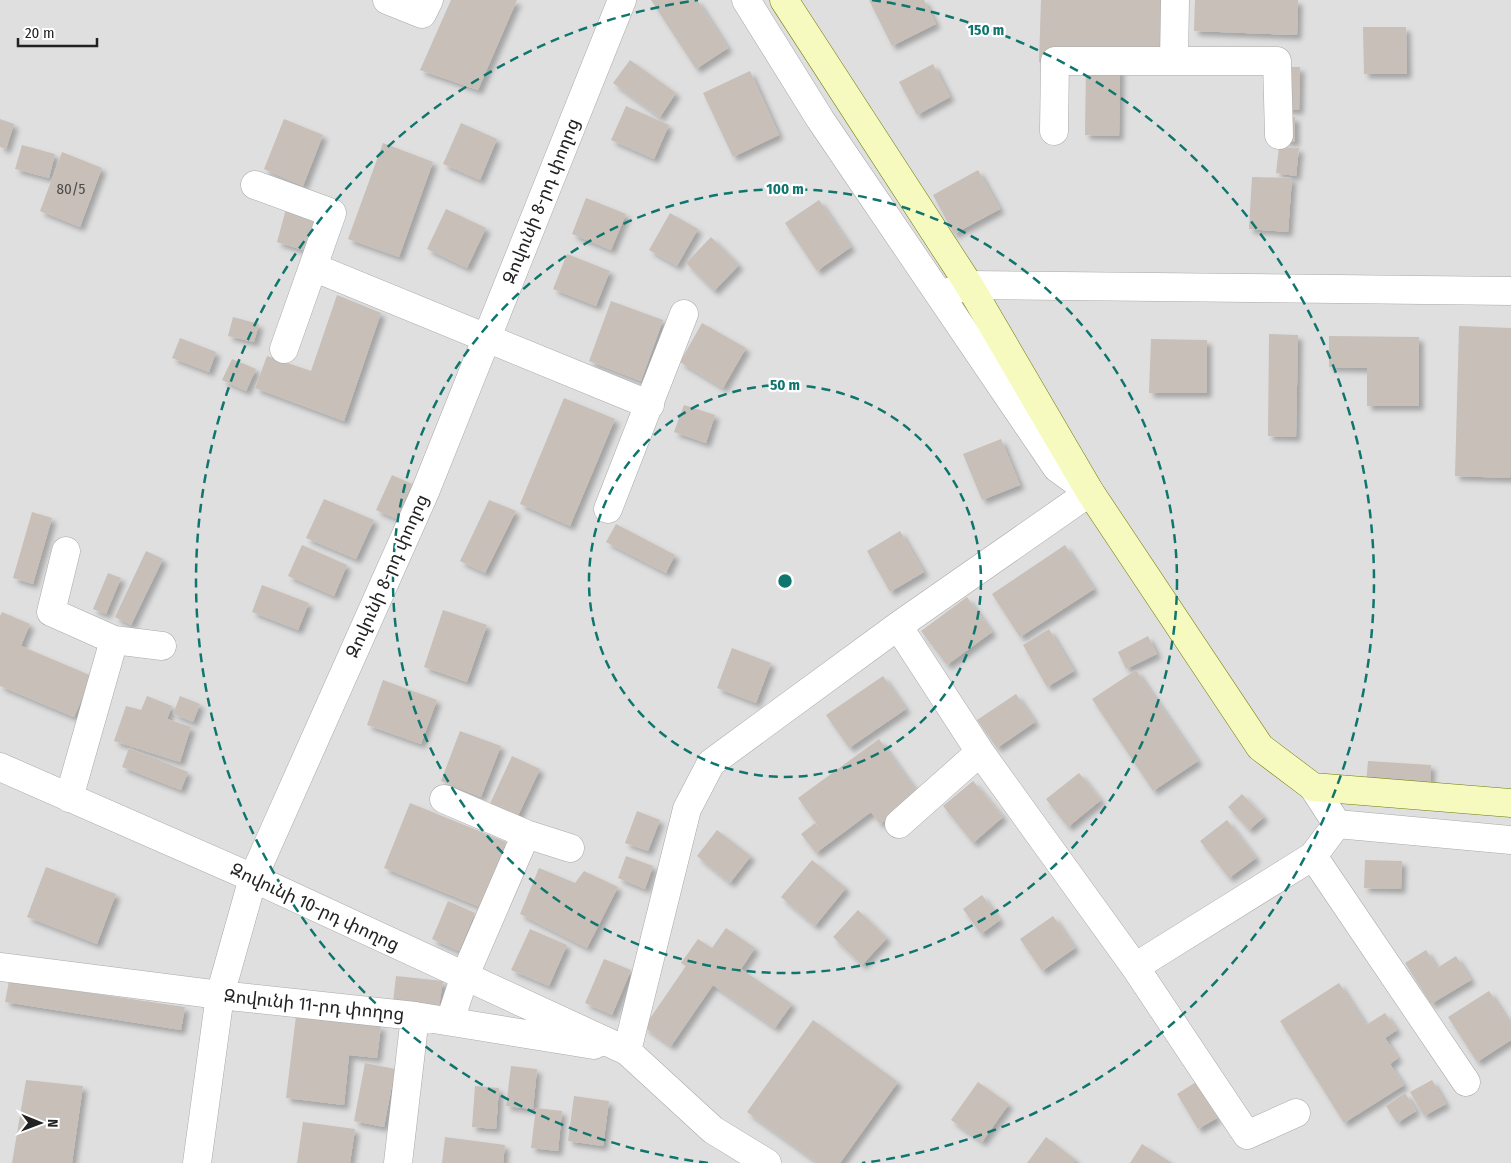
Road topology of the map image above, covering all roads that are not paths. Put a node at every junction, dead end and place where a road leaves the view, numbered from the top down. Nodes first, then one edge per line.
1 (387, 0) edge
2 (429, 0) edge
3 (622, 0) edge
4 (746, 0) edge
5 (784, 0) edge
6 (1175, 0) edge
7 (1174, 61) junction
8 (1054, 131) dead end
9 (1279, 135) dead end
10 (255, 185) dead end
11 (313, 267) junction
12 (969, 285) junction
13 (1511, 291) edge
14 (940, 295) junction
15 (684, 314) dead end
16 (486, 338) junction
17 (284, 349) dead end
18 (650, 405) junction
19 (1090, 492) junction
20 (608, 509) dead end
21 (66, 551) dead end
22 (898, 626) junction
23 (114, 640) junction
24 (162, 646) dead end
25 (980, 752) junction
26 (0, 767) edge
27 (1313, 787) junction
28 (70, 798) junction
29 (444, 799) dead end
30 (1511, 803) edge
31 (899, 824) dead end
32 (1337, 824) junction
33 (526, 834) junction
34 (1511, 840) edge
35 (570, 848) dead end
36 (1313, 856) junction
37 (253, 878) junction
38 (1135, 966) junction
39 (0, 967) edge
40 (465, 976) junction
41 (220, 995) junction
42 (415, 1016) junction
43 (450, 1021) junction
44 (628, 1051) junction
45 (1466, 1082) dead end
46 (1296, 1113) dead end
47 (197, 1163) edge
48 (398, 1163) edge
49 (767, 1163) edge

1 - 2 street
3 - 16 street, Զովունի 8-րդ փողոց
4 - 14 street
5 - 12 street
6 - 7 street
7 - 8 street
7 - 9 street
10 - 11 street
11 - 16 street
11 - 17 street
12 - 13 street
12 - 14 street
12 - 19 street
14 - 19 street
15 - 18 street
16 - 18 street
16 - 37 street, Զովունի 8-րդ փողոց
18 - 20 street
19 - 22 street
19 - 27 street
21 - 23 street
22 - 25 street
22 - 44 street
23 - 24 street
23 - 28 street
25 - 31 street
25 - 38 street
26 - 28 street, Զովունի 10-րդ փողոց
27 - 30 street
27 - 32 street
28 - 37 street, Զովունի 10-րդ փողոց
29 - 33 street
32 - 34 street
32 - 36 street
33 - 35 street
33 - 40 street
36 - 38 street
36 - 45 street
37 - 40 street, Զովունի 10-րդ փողոց
37 - 41 street, Զովունի 8-րդ փողոց
38 - 46 street
39 - 41 street, Զովունի 11-րդ փողոց
40 - 43 street
40 - 44 street, Զովունի 10-րդ փողոց
41 - 42 street, Զովունի 11-րդ փողոց
41 - 47 street, Զովունի 8-րդ փողոց
42 - 43 street, Զովունի 11-րդ փողոց
42 - 48 street
43 - 44 street, Զովունի 11-րդ փողոց
44 - 49 street, Զովունի 10-րդ փողոց

